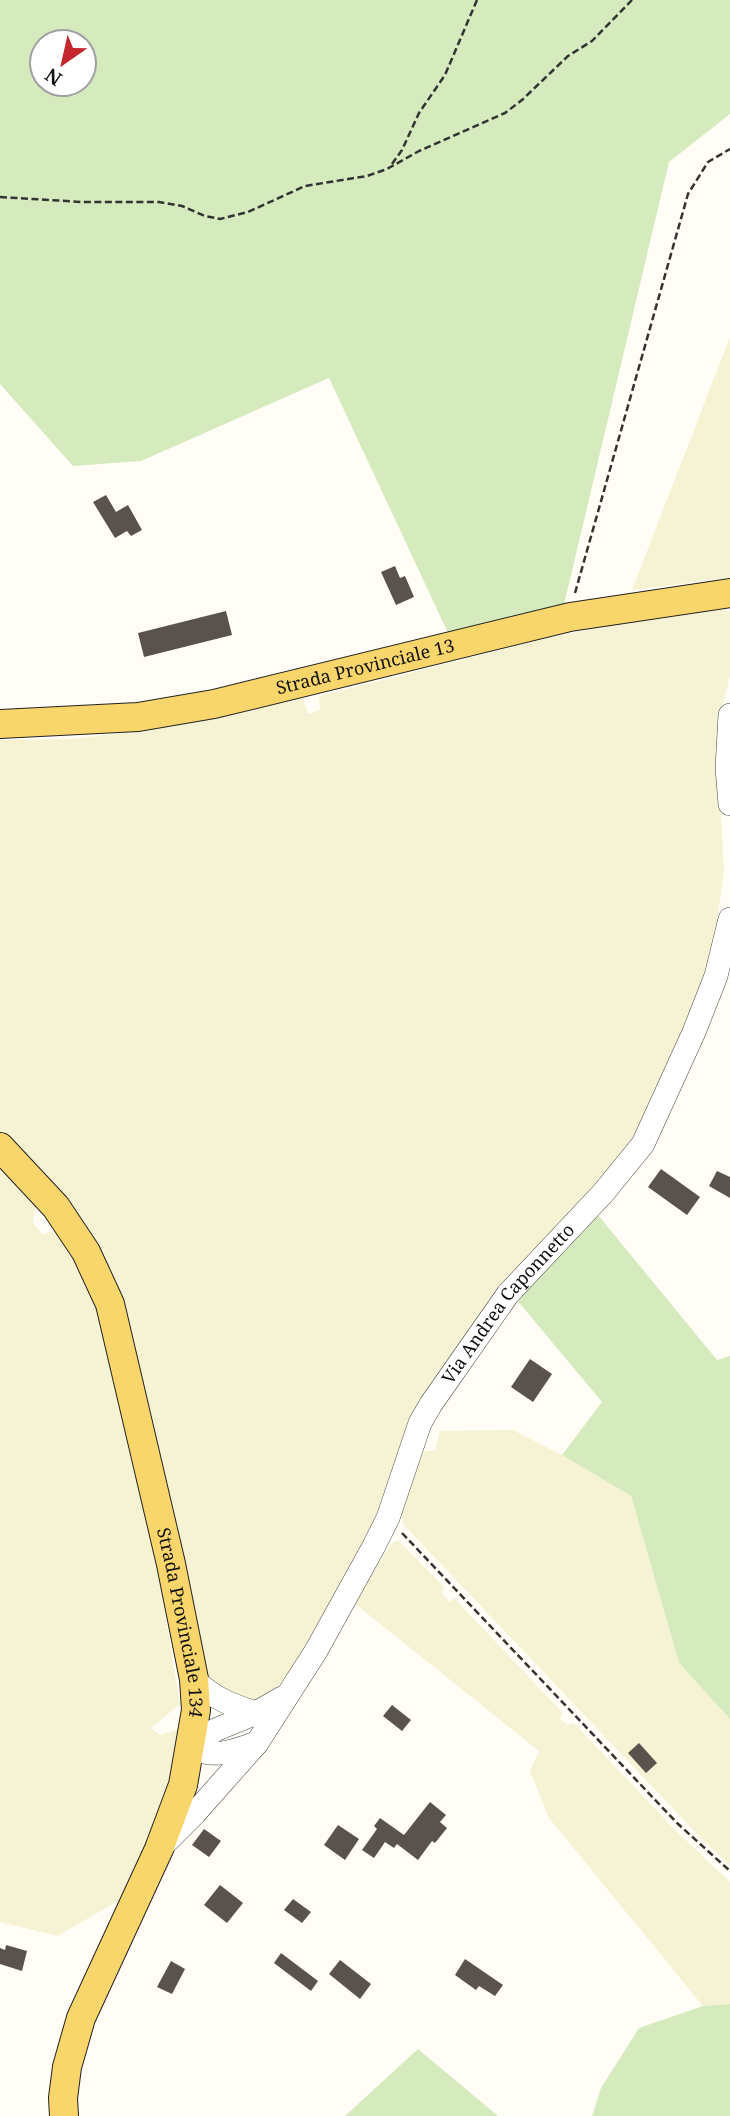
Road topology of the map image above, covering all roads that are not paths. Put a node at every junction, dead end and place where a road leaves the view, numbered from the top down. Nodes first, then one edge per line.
1 (730, 593) edge
2 (730, 715) edge
3 (0, 724) edge
4 (730, 804) edge
5 (730, 919) edge
6 (0, 1147) edge
7 (194, 1679) junction
8 (288, 1694) junction
9 (256, 1713) junction
10 (257, 1743) junction
11 (191, 1748) junction
12 (159, 1850) junction
13 (64, 2116) edge

1 - 3 main road, Strada Provinciale 13
2 - 4 street
5 - 8 street, Via Andrea Caponnetto
6 - 7 main road, Strada Provinciale 134
7 - 9 street
7 - 11 main road, Strada Provinciale 134
8 - 9 street
8 - 10 street, Via Andrea Caponnetto
9 - 11 street
10 - 11 street
10 - 12 street, Via Andrea Caponnetto
11 - 12 main road, Strada Provinciale 134
12 - 13 main road, Strada Provinciale 134

